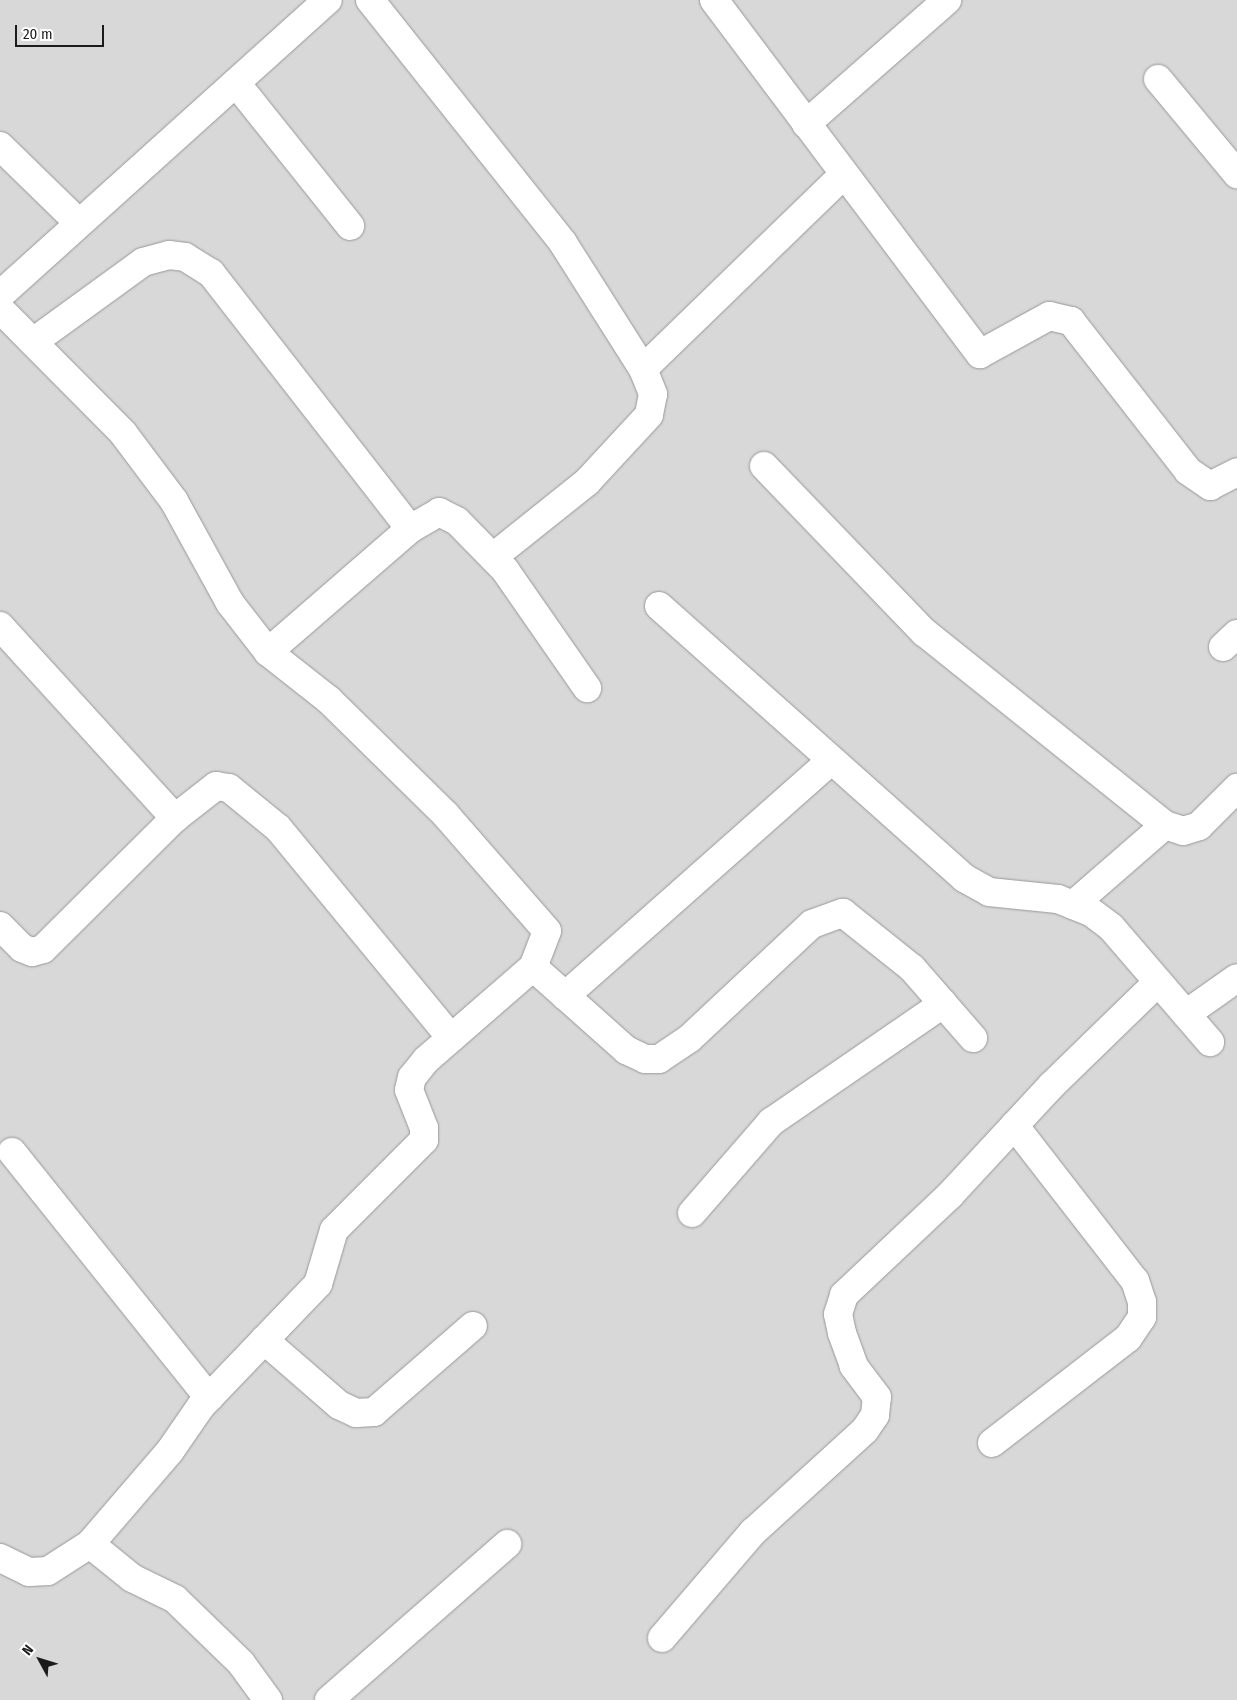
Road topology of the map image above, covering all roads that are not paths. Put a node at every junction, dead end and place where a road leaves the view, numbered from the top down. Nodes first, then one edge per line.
1 (328, 0) edge
2 (370, 0) edge
3 (714, 0) edge
4 (947, 0) edge
5 (1158, 79) dead end
6 (236, 83) junction
7 (806, 124) junction
8 (0, 146) edge
9 (1237, 174) edge
10 (843, 175) junction
11 (79, 223) junction
12 (350, 226) dead end
13 (0, 295) edge
14 (0, 309) edge
15 (33, 342) junction
16 (644, 369) junction
17 (764, 466) dead end
18 (1237, 472) edge
19 (410, 529) junction
20 (493, 557) junction
21 (659, 606) dead end
22 (0, 626) edge
23 (268, 652) junction
24 (588, 688) dead end
25 (832, 760) junction
26 (1237, 788) edge
27 (175, 818) junction
28 (1165, 825) junction
29 (1073, 905) junction
30 (0, 926) edge
31 (533, 967) junction
32 (1237, 978) edge
33 (1158, 982) junction
34 (565, 996) junction
35 (943, 1004) junction
36 (1186, 1014) junction
37 (451, 1038) junction
38 (973, 1038) dead end
39 (1210, 1042) dead end
40 (1014, 1125) junction
41 (12, 1152) dead end
42 (692, 1213) dead end
43 (473, 1326) dead end
44 (264, 1340) junction
45 (209, 1398) junction
46 (992, 1443) dead end
47 (90, 1544) junction
48 (507, 1544) dead end
49 (0, 1558) edge
50 (662, 1638) dead end
51 (268, 1700) edge
52 (329, 1700) edge

1 - 6 street
2 - 16 street
3 - 7 street
4 - 7 street
5 - 9 street
6 - 11 street
6 - 12 street
7 - 10 street
8 - 11 street
10 - 16 street
10 - 18 street
11 - 13 street
14 - 15 street
15 - 19 street
15 - 23 street
16 - 20 street
17 - 28 street
19 - 20 street
19 - 23 street
20 - 24 street
21 - 25 street
22 - 27 street
23 - 31 street
25 - 29 street
25 - 34 street
26 - 28 street
27 - 30 street
27 - 37 street
28 - 29 street
29 - 33 street
31 - 34 street
31 - 37 street
32 - 36 street
33 - 36 street
33 - 40 street
34 - 35 street
35 - 38 street
35 - 42 street
36 - 39 street
37 - 44 street
40 - 46 street
40 - 50 street
41 - 45 street
43 - 44 street
44 - 45 street
45 - 47 street
47 - 49 street
47 - 51 street
48 - 52 street

